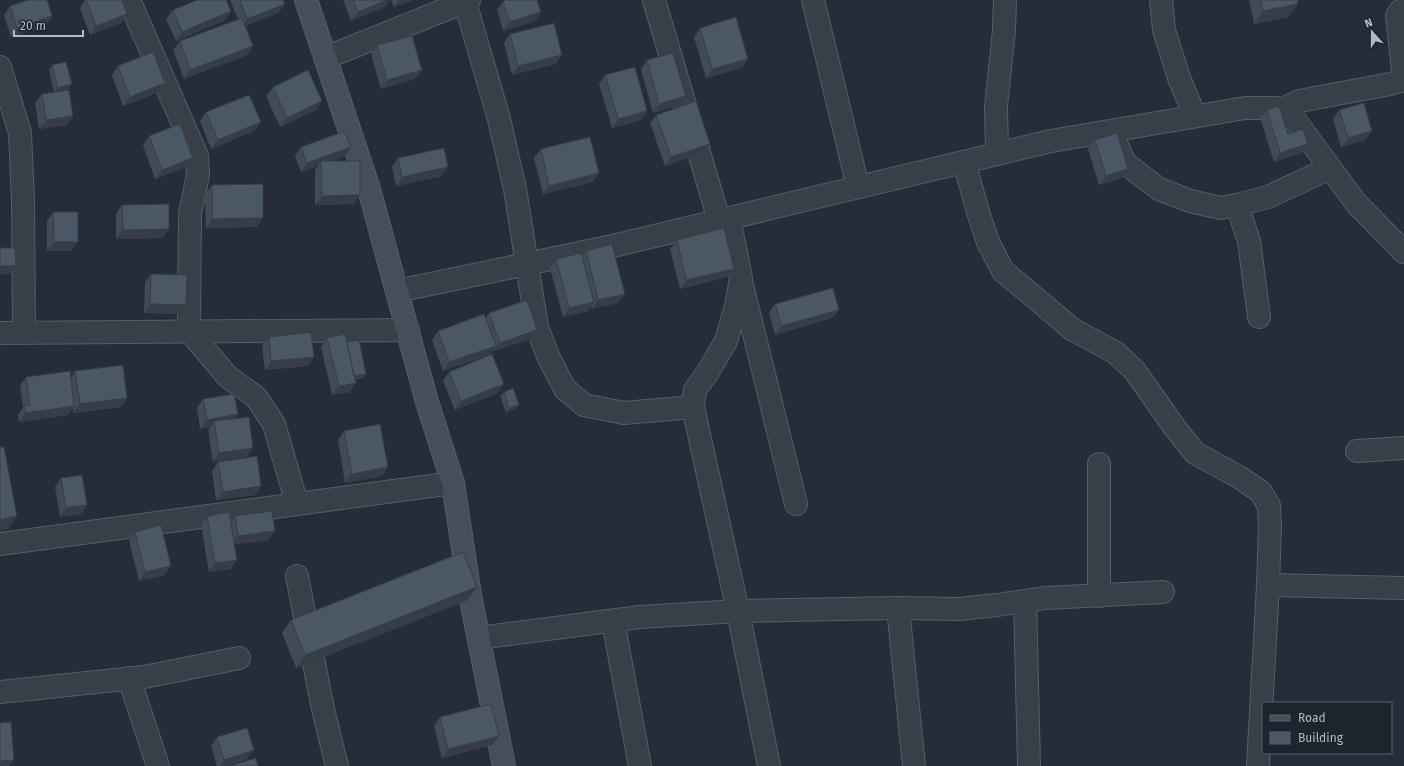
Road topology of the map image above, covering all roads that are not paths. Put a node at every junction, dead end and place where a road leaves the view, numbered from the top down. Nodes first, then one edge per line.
1 (129, 0) edge
2 (306, 0) edge
3 (654, 0) edge
4 (813, 0) edge
5 (1005, 0) edge
6 (1161, 0) edge
7 (456, 3) edge
8 (1400, 7) edge
9 (325, 58) junction
10 (0, 67) edge
11 (1404, 81) edge
12 (1280, 110) junction
13 (1195, 116) junction
14 (1110, 131) junction
15 (997, 154) junction
16 (964, 162) junction
17 (1330, 168) junction
18 (858, 187) junction
19 (1237, 205) junction
20 (724, 219) junction
21 (1404, 252) edge
22 (526, 264) junction
23 (741, 278) junction
24 (397, 291) junction
25 (1259, 317) dead end
26 (408, 330) junction
27 (0, 332) edge
28 (24, 332) junction
29 (189, 332) junction
30 (692, 407) junction
31 (1404, 448) edge
32 (1357, 451) dead end
33 (1099, 464) dead end
34 (453, 483) junction
35 (297, 504) junction
36 (796, 504) dead end
37 (0, 544) edge
38 (296, 576) dead end
39 (1268, 585) junction
40 (1404, 588) edge
41 (1164, 592) dead end
42 (1099, 596) junction
43 (1025, 601) junction
44 (898, 608) junction
45 (738, 611) junction
46 (613, 621) junction
47 (479, 638) junction
48 (239, 658) dead end
49 (129, 678) junction
50 (0, 692) edge
51 (158, 766) edge
52 (337, 766) edge
53 (504, 766) edge
54 (640, 766) edge
55 (769, 766) edge
56 (914, 766) edge
57 (1029, 766) edge
58 (1258, 766) edge

1 - 29 street
2 - 9 street
3 - 20 street
4 - 18 street
5 - 15 street
6 - 13 street
7 - 9 street
7 - 22 street
8 - 11 street
9 - 24 street
10 - 28 street
11 - 12 street
12 - 13 street
12 - 17 street
13 - 14 street
14 - 15 street
14 - 19 street
15 - 16 street
16 - 18 street
16 - 39 street
17 - 19 street
17 - 21 street
18 - 20 street
19 - 25 street
20 - 22 street
20 - 23 street
22 - 24 street
22 - 30 street
23 - 30 street
23 - 36 street
24 - 26 street
26 - 29 street
26 - 34 street
27 - 28 street
28 - 29 street
29 - 35 street
30 - 45 street
31 - 32 street
33 - 42 street
34 - 35 street
34 - 47 street
35 - 37 street
38 - 52 street
39 - 40 street
39 - 58 street
41 - 42 street
42 - 43 street
43 - 44 street
43 - 57 street
44 - 45 street
44 - 56 street
45 - 46 street
45 - 55 street
46 - 47 street
46 - 54 street
47 - 53 street
48 - 49 street
49 - 50 street
49 - 51 street

